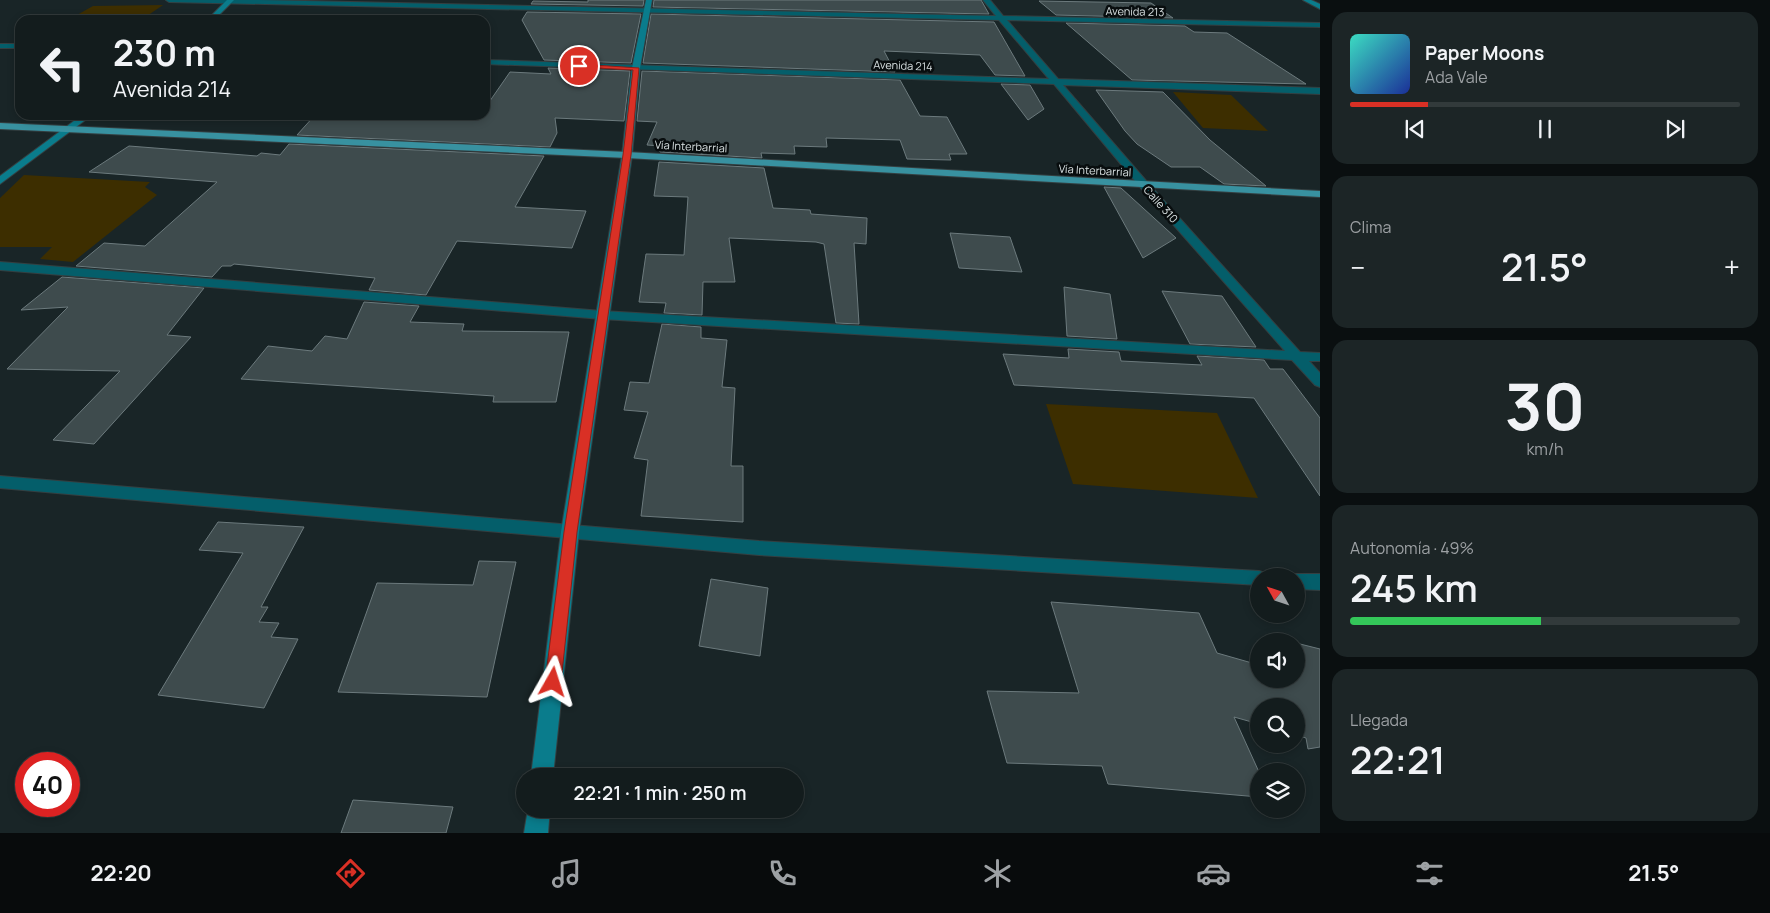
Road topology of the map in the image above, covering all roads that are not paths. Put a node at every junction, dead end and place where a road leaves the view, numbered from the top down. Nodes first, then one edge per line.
1 (169, 0) edge
2 (986, 0) edge
3 (1306, 0) edge
4 (231, 1) edge
5 (648, 5) edge
6 (1320, 7) edge
7 (216, 15) edge
8 (1000, 19) junction
9 (1320, 25) edge
10 (0, 46) edge
11 (15, 46) edge
12 (490, 62) edge
13 (636, 68) junction
14 (1055, 81) junction
15 (1320, 91) edge
16 (81, 120) edge
17 (0, 126) edge
18 (69, 129) junction
19 (627, 155) junction
20 (0, 181) edge
21 (1144, 185) junction
22 (1320, 194) edge
23 (0, 266) edge
24 (602, 315) junction
25 (1297, 356) junction
26 (1320, 357) edge
27 (1320, 382) edge
28 (0, 482) edge
29 (570, 532) junction
30 (1250, 577) edge
31 (1305, 581) edge
32 (1320, 582) edge
33 (543, 768) edge
34 (537, 818) edge
35 (536, 833) edge

1 - 4 street, Avenida 213
2 - 8 street, Calle 310
3 - 6 street
4 - 5 street, Avenida 213
4 - 7 street
5 - 8 street, Avenida 213
5 - 13 street
8 - 9 street, Avenida 213
8 - 14 street, Calle 310
10 - 11 street
12 - 13 street, Avenida 214
13 - 14 street, Avenida 214
13 - 19 street
14 - 15 street, Avenida 214
14 - 21 street, Calle 310
16 - 18 street
17 - 18 main road, Vía Interbarrial
18 - 19 main road, Vía Interbarrial
18 - 20 street
19 - 21 main road, Vía Interbarrial
19 - 24 street
21 - 22 main road, Vía Interbarrial
21 - 25 street, Calle 310
23 - 24 street
24 - 25 street
24 - 29 street
25 - 26 street
25 - 27 street, Calle 310
28 - 29 street
29 - 30 street
29 - 33 street
31 - 32 street
34 - 35 street

